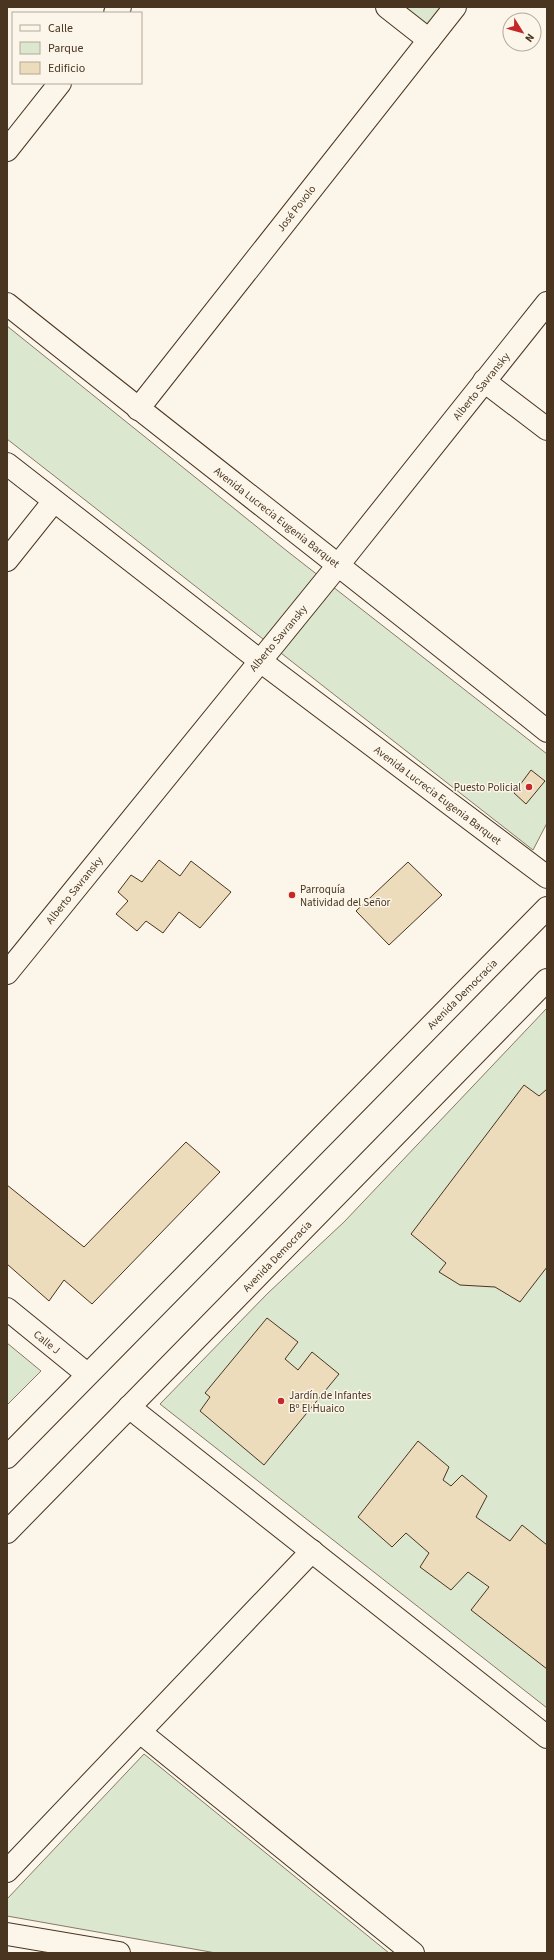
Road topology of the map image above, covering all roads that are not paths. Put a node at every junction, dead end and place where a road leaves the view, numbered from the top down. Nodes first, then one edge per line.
1 (387, 7) edge
2 (455, 7) edge
3 (429, 40) junction
4 (59, 84) edge
5 (7, 150) edge
6 (547, 303) edge
7 (7, 304) edge
8 (484, 382) junction
9 (138, 409) junction
10 (547, 429) edge
11 (7, 464) edge
12 (54, 501) junction
13 (7, 560) edge
14 (339, 564) junction
15 (259, 660) junction
16 (547, 731) edge
17 (547, 877) edge
18 (547, 908) edge
19 (7, 973) edge
20 (547, 980) edge
21 (7, 1309) edge
22 (87, 1374) junction
23 (129, 1407) junction
24 (7, 1457) edge
25 (7, 1532) edge
26 (312, 1550) junction
27 (140, 1732) junction
28 (547, 1738) edge
29 (7, 1871) edge
30 (7, 1934) edge
31 (114, 1953) edge
32 (413, 1953) edge

1 - 3 street
2 - 3 street, José Povolo
3 - 9 street, José Povolo
4 - 5 street
6 - 8 street, Alberto Savransky
7 - 9 street, Avenida Lucrecia Eugenia Barquet
8 - 10 street
8 - 14 street, Alberto Savransky
9 - 14 street, Avenida Lucrecia Eugenia Barquet
11 - 12 street, Avenida Lucrecia Eugenia Barquet
12 - 13 street
12 - 15 street, Avenida Lucrecia Eugenia Barquet
14 - 15 street, Alberto Savransky
14 - 16 street, Avenida Lucrecia Eugenia Barquet
15 - 17 street, Avenida Lucrecia Eugenia Barquet
15 - 19 street, Alberto Savransky
18 - 22 street, Avenida Democracia
20 - 23 street, Avenida Democracia
21 - 22 street, Calle J
22 - 24 street, Avenida Democracia
23 - 25 street, Avenida Democracia
23 - 26 street
26 - 27 street
26 - 28 street
27 - 29 street
27 - 32 street
30 - 31 street

